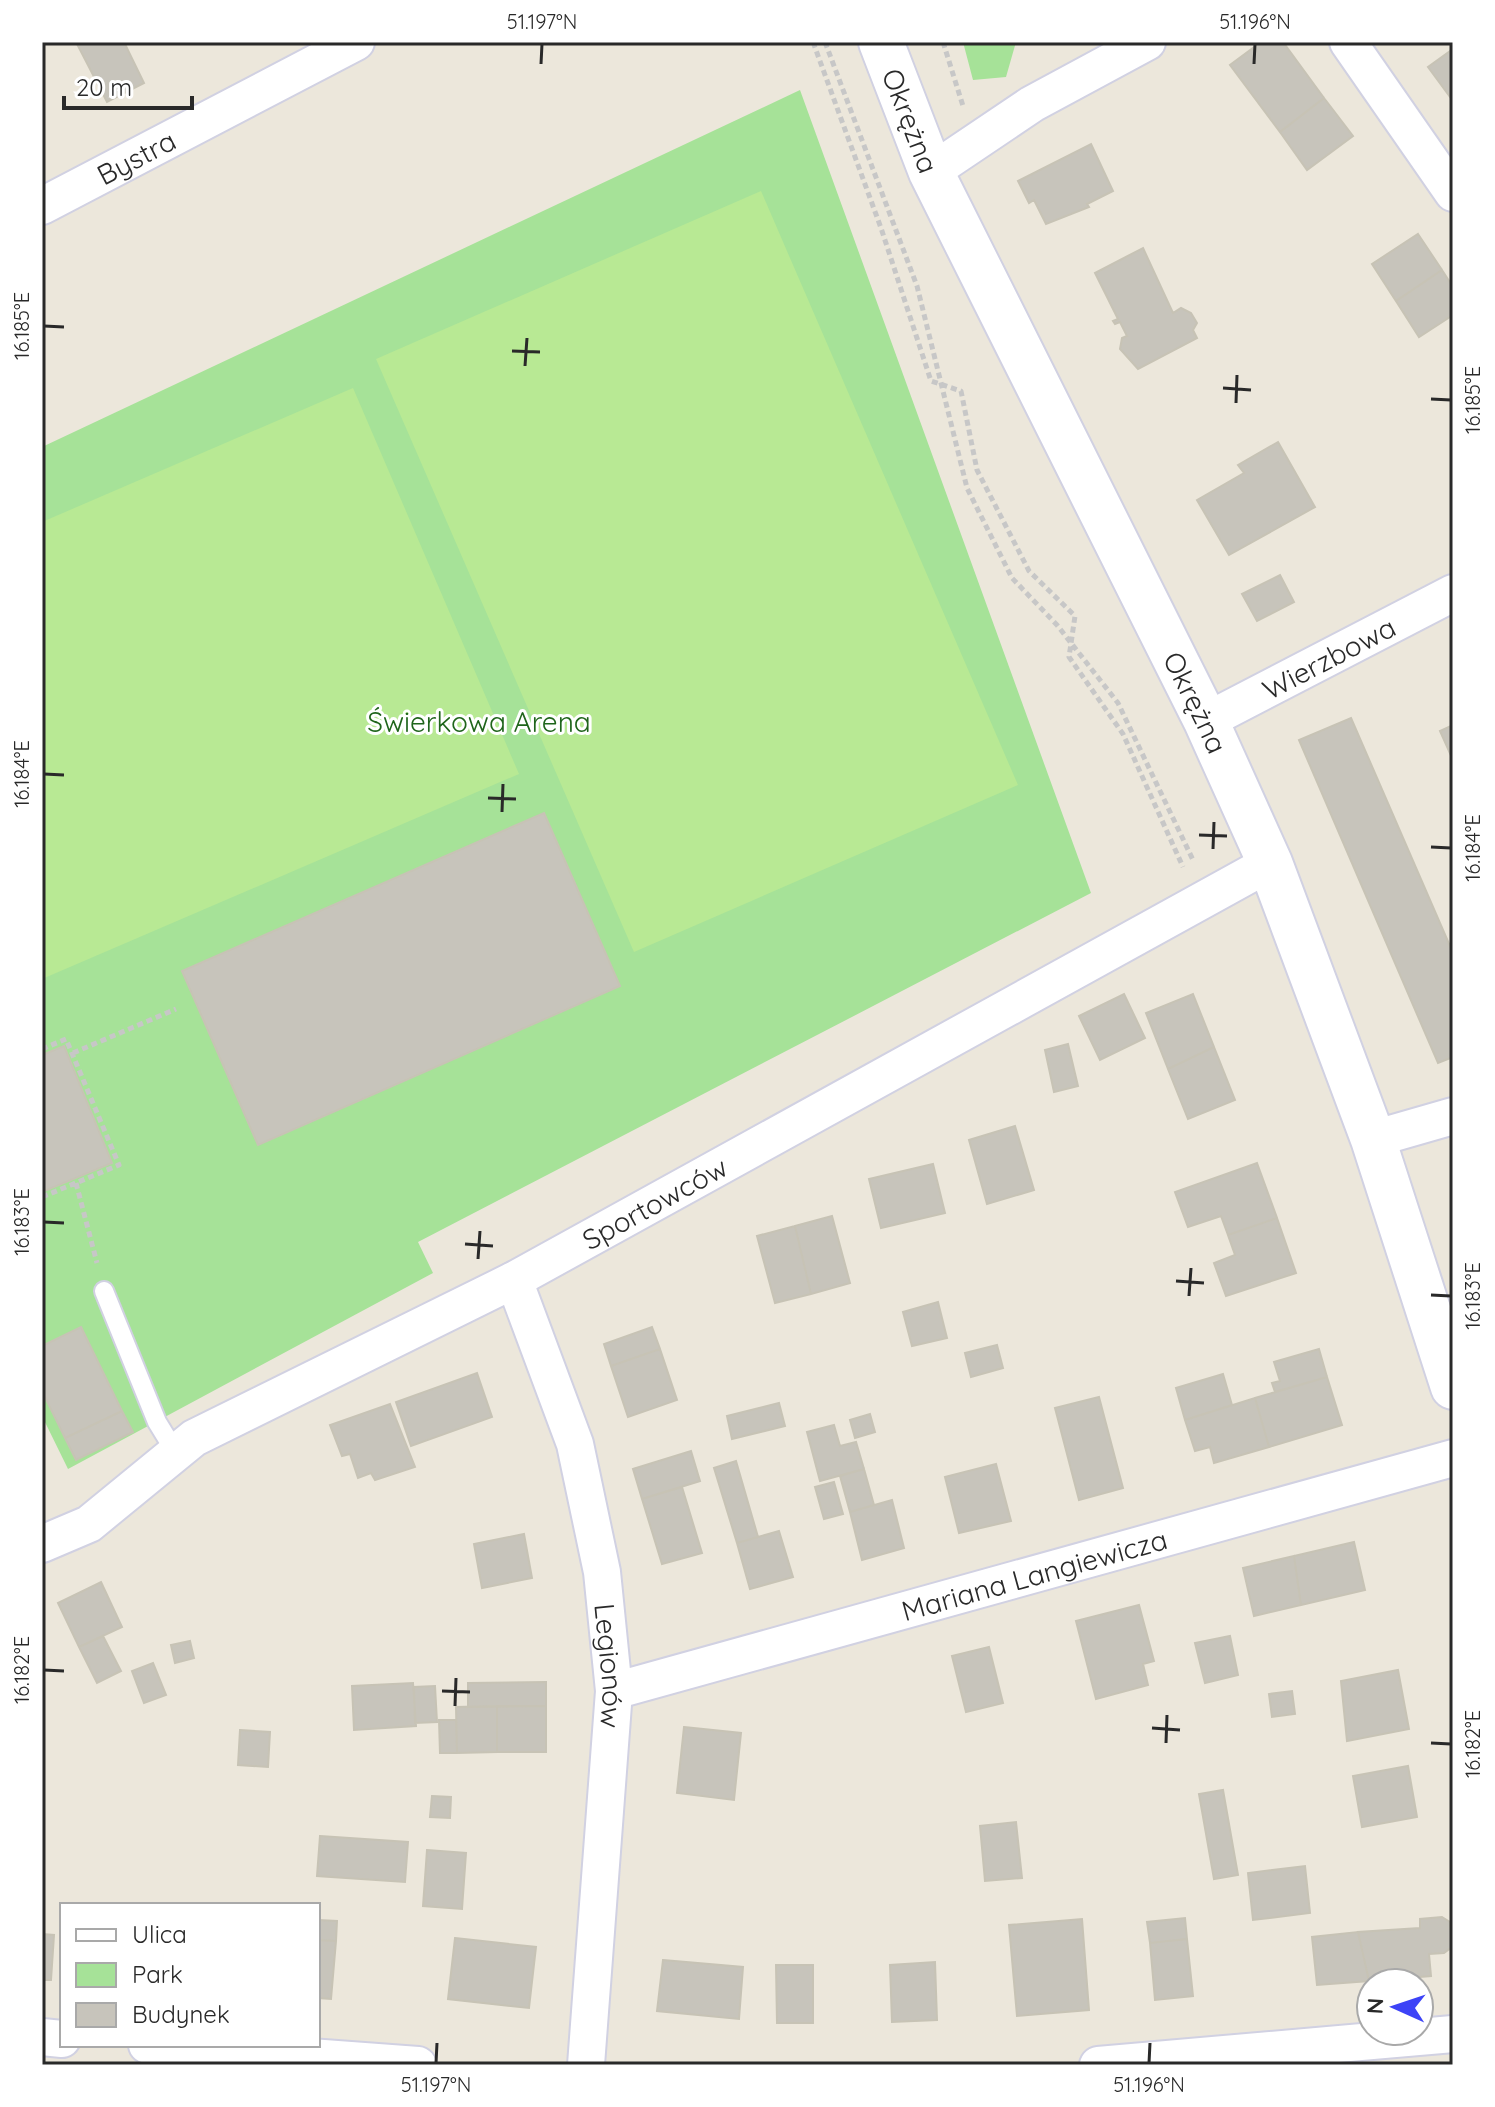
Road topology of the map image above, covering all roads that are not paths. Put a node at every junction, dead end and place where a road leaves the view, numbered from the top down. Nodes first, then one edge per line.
1 (356, 42) edge
2 (881, 42) edge
3 (1147, 42) edge
4 (1348, 42) edge
5 (931, 172) junction
6 (1453, 193) edge
7 (42, 206) edge
8 (1453, 593) edge
9 (1206, 721) junction
10 (1270, 863) junction
11 (1453, 1116) edge
12 (1373, 1139) junction
13 (514, 1280) junction
14 (104, 1291) road end
15 (1453, 1387) edge
16 (176, 1453) junction
17 (1453, 1458) edge
18 (42, 1544) edge
19 (614, 1691) junction
20 (1453, 2034) edge
21 (174, 2047) edge
22 (418, 2065) edge
23 (586, 2065) edge
24 (1098, 2065) edge

1 - 7 street, Bystra
2 - 5 street, Okrężna
3 - 5 street
4 - 6 street
5 - 9 street, Okrężna
8 - 9 street, Wierzbowa
9 - 10 street, Okrężna
10 - 12 street, Okrężna
10 - 13 street, Sportowców
11 - 12 street
12 - 15 street, Okrężna
13 - 16 street, Sportowców
13 - 19 street, Legionów
14 - 16 lane
16 - 18 street, Sportowców
17 - 19 street, Mariana Langiewicza
19 - 23 street, Legionów
20 - 24 street
21 - 22 street

